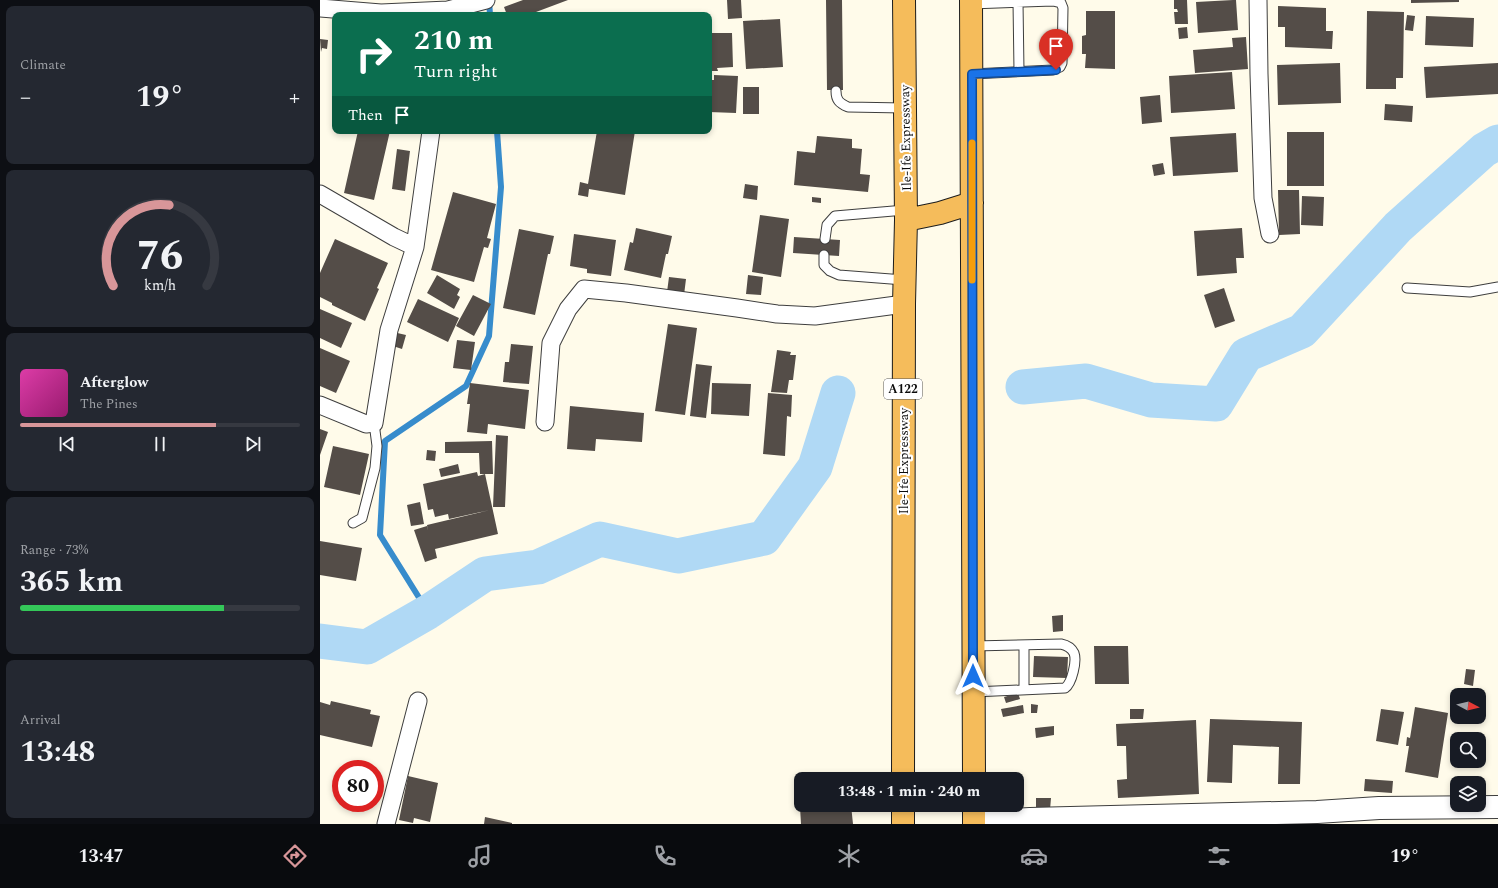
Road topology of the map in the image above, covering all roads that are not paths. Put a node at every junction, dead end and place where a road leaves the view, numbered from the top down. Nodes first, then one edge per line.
1 (486, 0) edge
2 (904, 0) edge
3 (1258, 0) edge
4 (971, 2) edge
5 (1018, 2) junction
6 (320, 8) edge
7 (368, 12) edge
8 (447, 12) edge
9 (1019, 71) junction
10 (972, 74) junction
11 (836, 91) dead end
12 (904, 108) junction
13 (431, 134) edge
14 (320, 194) edge
15 (972, 203) junction
16 (905, 215) junction
17 (1270, 234) dead end
18 (825, 239) dead end
19 (415, 248) junction
20 (824, 255) dead end
21 (904, 280) junction
22 (1407, 288) dead end
23 (1498, 288) edge
24 (904, 304) junction
25 (320, 405) edge
26 (544, 422) dead end
27 (374, 423) junction
28 (353, 523) dead end
29 (973, 646) junction
30 (1024, 646) junction
31 (1024, 690) junction
32 (973, 692) junction
33 (418, 702) dead end
34 (903, 772) edge
35 (974, 772) edge
36 (1498, 807) edge
37 (903, 812) edge
38 (974, 817) edge
39 (1317, 818) edge
40 (386, 824) edge
41 (903, 824) edge

1 - 8 street
2 - 12 highway, Ile-Ife Expressway / A122
3 - 17 street
4 - 5 lane
4 - 10 highway
5 - 9 lane
5 - 9 lane
6 - 7 street
9 - 10 lane
10 - 15 highway
11 - 12 lane
12 - 16 highway, Ile-Ife Expressway / A122
13 - 19 street
14 - 19 street
15 - 16 highway
15 - 29 highway
16 - 18 lane
16 - 21 highway, Ile-Ife Expressway / A122
19 - 27 street
20 - 21 lane
21 - 24 highway, Ile-Ife Expressway / A122
22 - 23 lane
24 - 26 street
24 - 34 highway, Ile-Ife Expressway / A122
25 - 27 street
27 - 28 lane
29 - 30 lane
29 - 32 highway
30 - 31 lane
30 - 31 lane
31 - 32 lane
32 - 35 highway
33 - 40 street
36 - 39 street
37 - 41 highway
38 - 39 street

